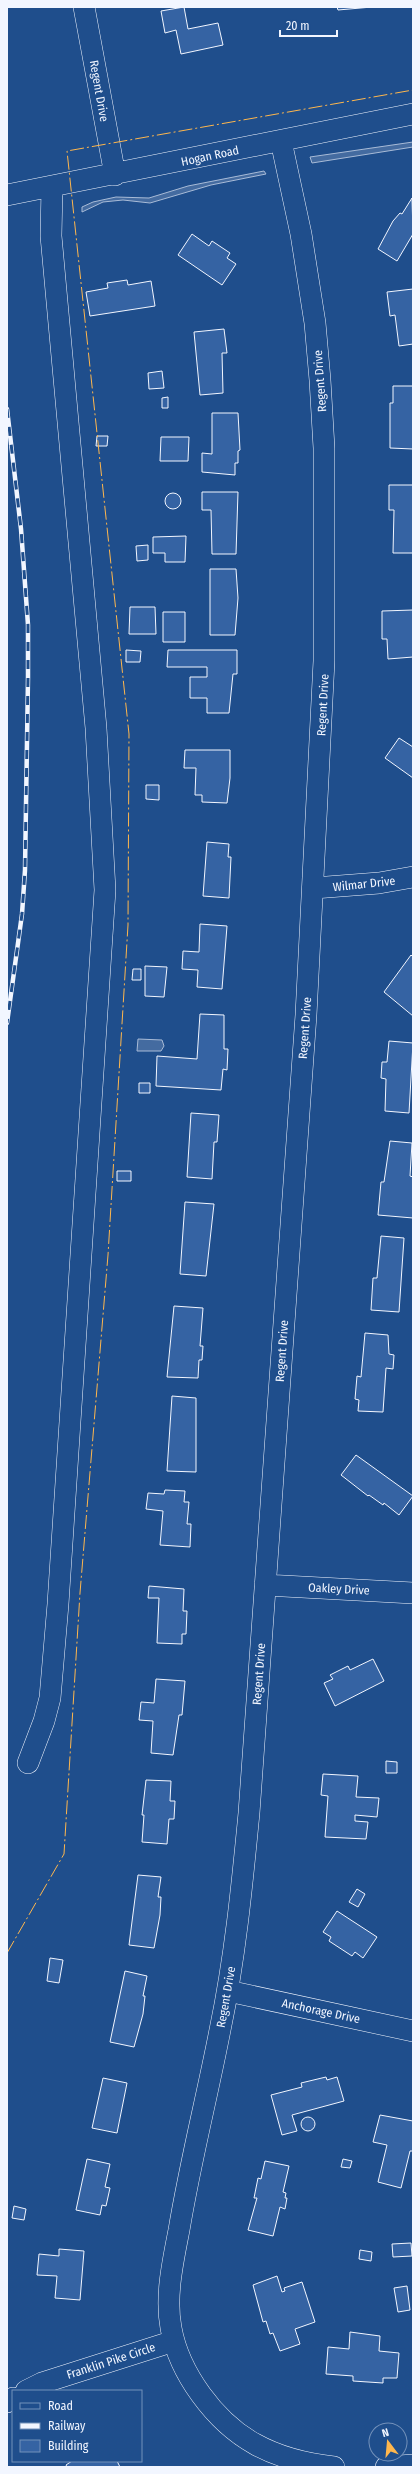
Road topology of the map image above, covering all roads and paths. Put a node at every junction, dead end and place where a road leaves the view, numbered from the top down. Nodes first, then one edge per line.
1 (84, 7) edge
2 (413, 114) edge
3 (281, 141) junction
4 (115, 175) junction
5 (52, 187) junction
6 (7, 195) edge
7 (413, 877) edge
8 (314, 888) junction
9 (266, 1585) junction
10 (413, 1593) edge
11 (28, 1763) dead end
12 (228, 1991) junction
13 (413, 2031) edge
14 (174, 2341) junction
15 (28, 2390) edge
16 (413, 2464) edge
17 (334, 2467) edge
18 (386, 2467) edge

1 - 4 street, Regent Drive
2 - 3 street, Hogan Road
3 - 4 street, Hogan Road
3 - 8 street, Regent Drive
4 - 5 street, Hogan Road
5 - 6 street, Hogan Road
5 - 11 street
7 - 8 street, Wilmar Drive
8 - 9 street, Regent Drive
9 - 10 street, Oakley Drive
9 - 12 street, Regent Drive
12 - 13 street, Anchorage Drive
12 - 14 street, Regent Drive
14 - 15 street, Franklin Pike Circle
14 - 17 street, Regent Drive
16 - 18 street

